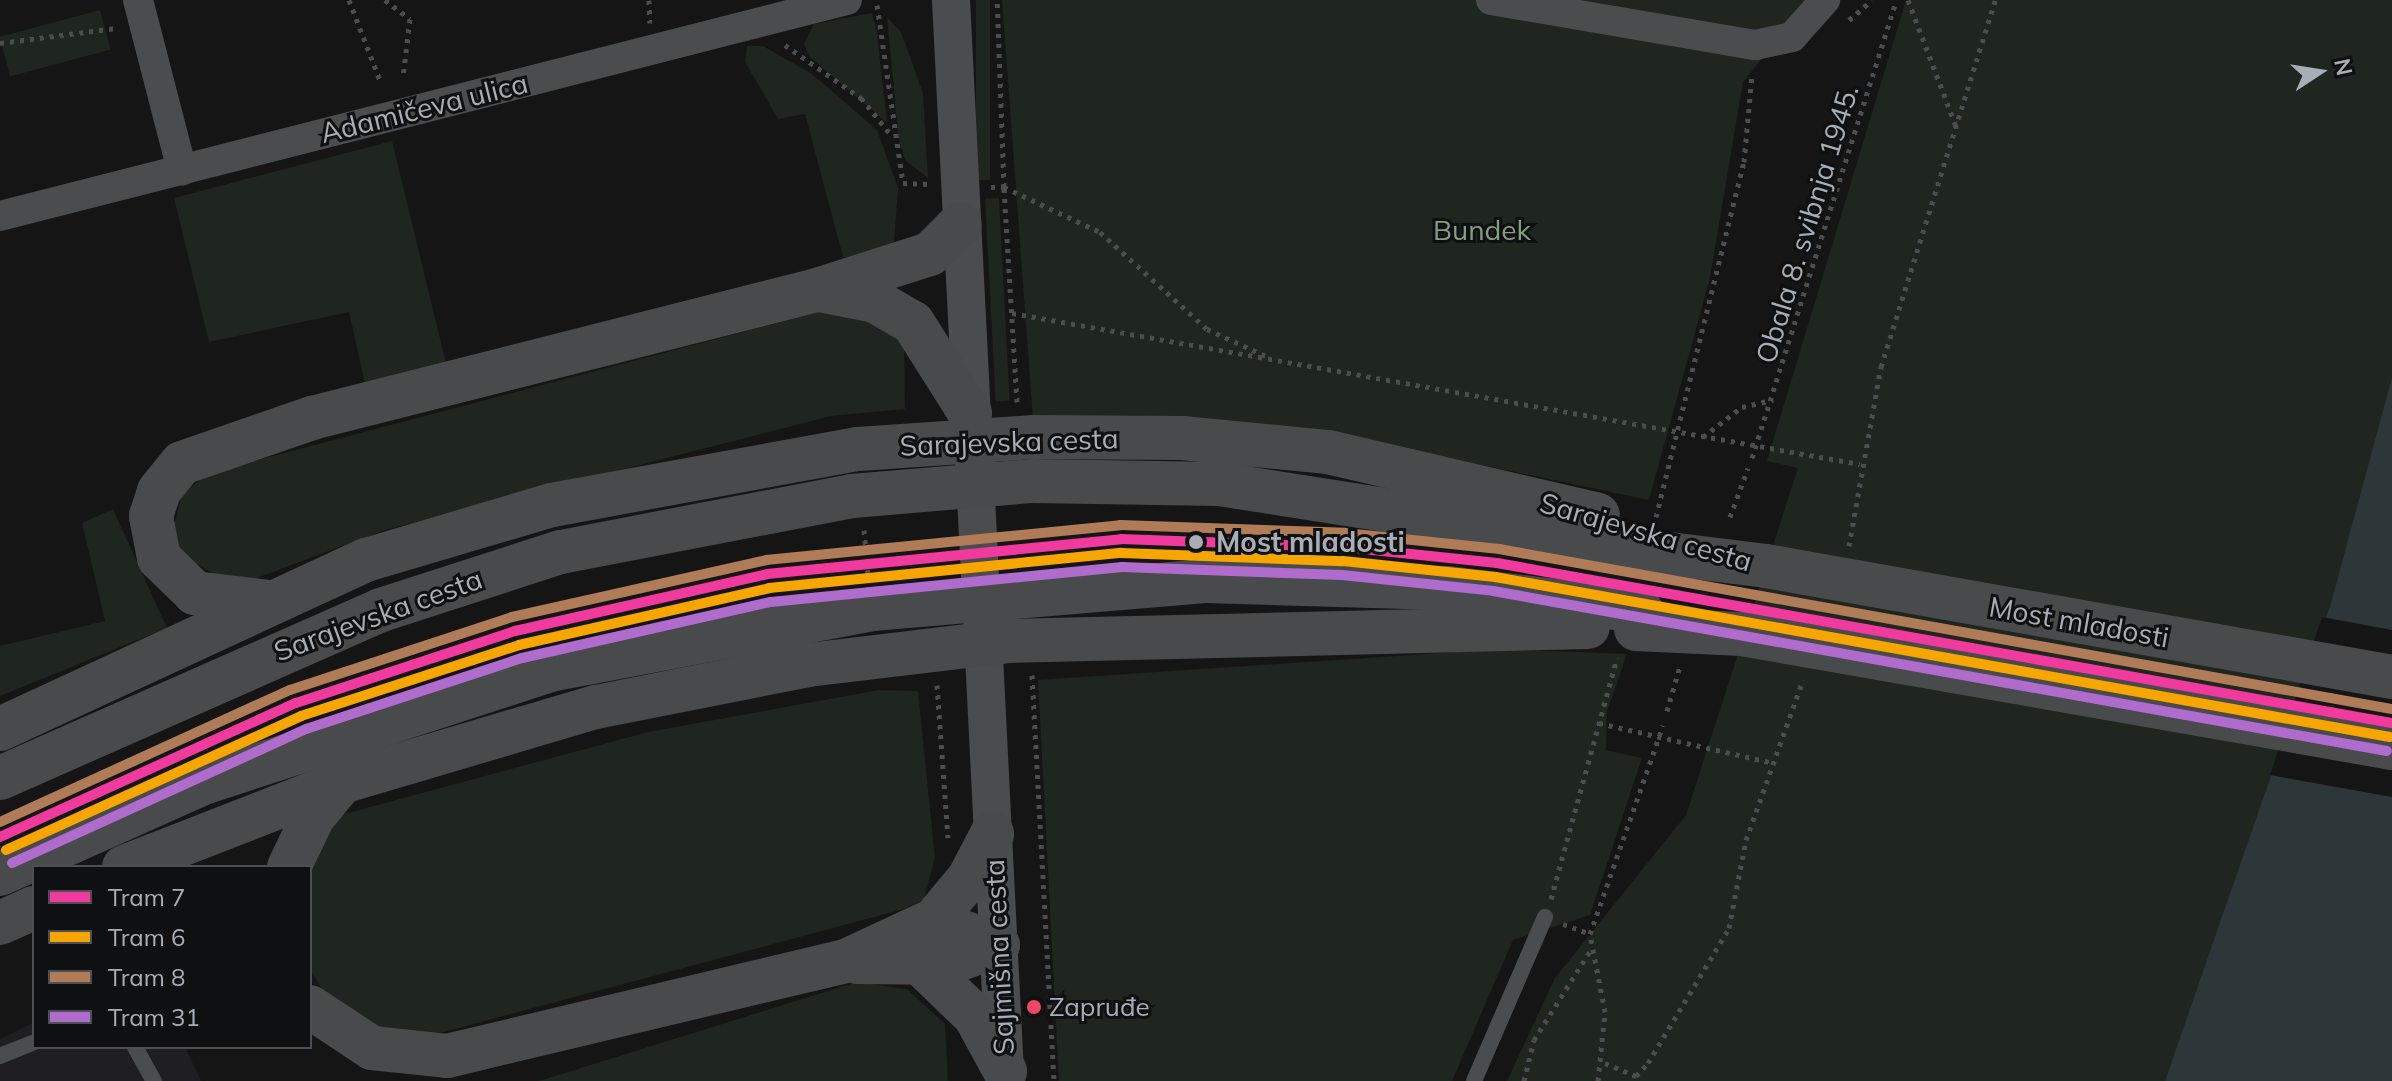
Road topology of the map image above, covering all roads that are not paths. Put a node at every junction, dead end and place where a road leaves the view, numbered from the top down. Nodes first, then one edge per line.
1 (847, 0) edge
2 (951, 0) edge
3 (1491, 0) edge
4 (1825, 0) edge
5 (141, 12) edge
6 (753, 12) edge
7 (182, 170) junction
8 (0, 216) edge
9 (960, 224) junction
10 (817, 290) junction
11 (970, 413) junction
12 (1662, 536) junction
13 (1766, 566) joint
14 (269, 602) junction
15 (1632, 631) junction
16 (2392, 677) edge
17 (0, 729) edge
18 (2392, 748) edge
19 (0, 778) edge
20 (342, 782) junction
21 (1012, 833) junction
22 (129, 865) edge
23 (290, 865) edge
24 (0, 874) edge
25 (1545, 917) road end
26 (998, 945) junction
27 (918, 949) junction
28 (312, 1008) edge
29 (32, 1043) edge
30 (136, 1049) edge
31 (0, 1056) edge
32 (1005, 1076) edge
33 (154, 1081) edge
34 (1474, 1081) edge

1 - 6 street, Adamičeva ulica
2 - 9 street, Sajmišna cesta
3 - 4 street
5 - 7 street
6 - 7 street, Adamičeva ulica
7 - 8 street, Adamičeva ulica
9 - 10 main road
9 - 11 street, Sajmišna cesta
10 - 11 main road
10 - 14 main road
11 - 21 street, Sajmišna cesta
12 - 13 main road, Sarajevska cesta
12 - 14 main road, Sarajevska cesta, bridge
12 - 19 main road, Sarajevska cesta, bridge
13 - 16 main road, Most mladosti, bridge
14 - 17 main road, Sarajevska cesta
15 - 18 main road, bridge
15 - 20 main road, bridge
15 - 24 main road, bridge
20 - 22 main road
20 - 23 main road
21 - 26 street, Sajmišna cesta
21 - 27 main road
25 - 34 lane
26 - 27 main road
26 - 32 street, Sajmišna cesta
27 - 28 main road
27 - 32 main road
29 - 31 lane
30 - 33 lane

